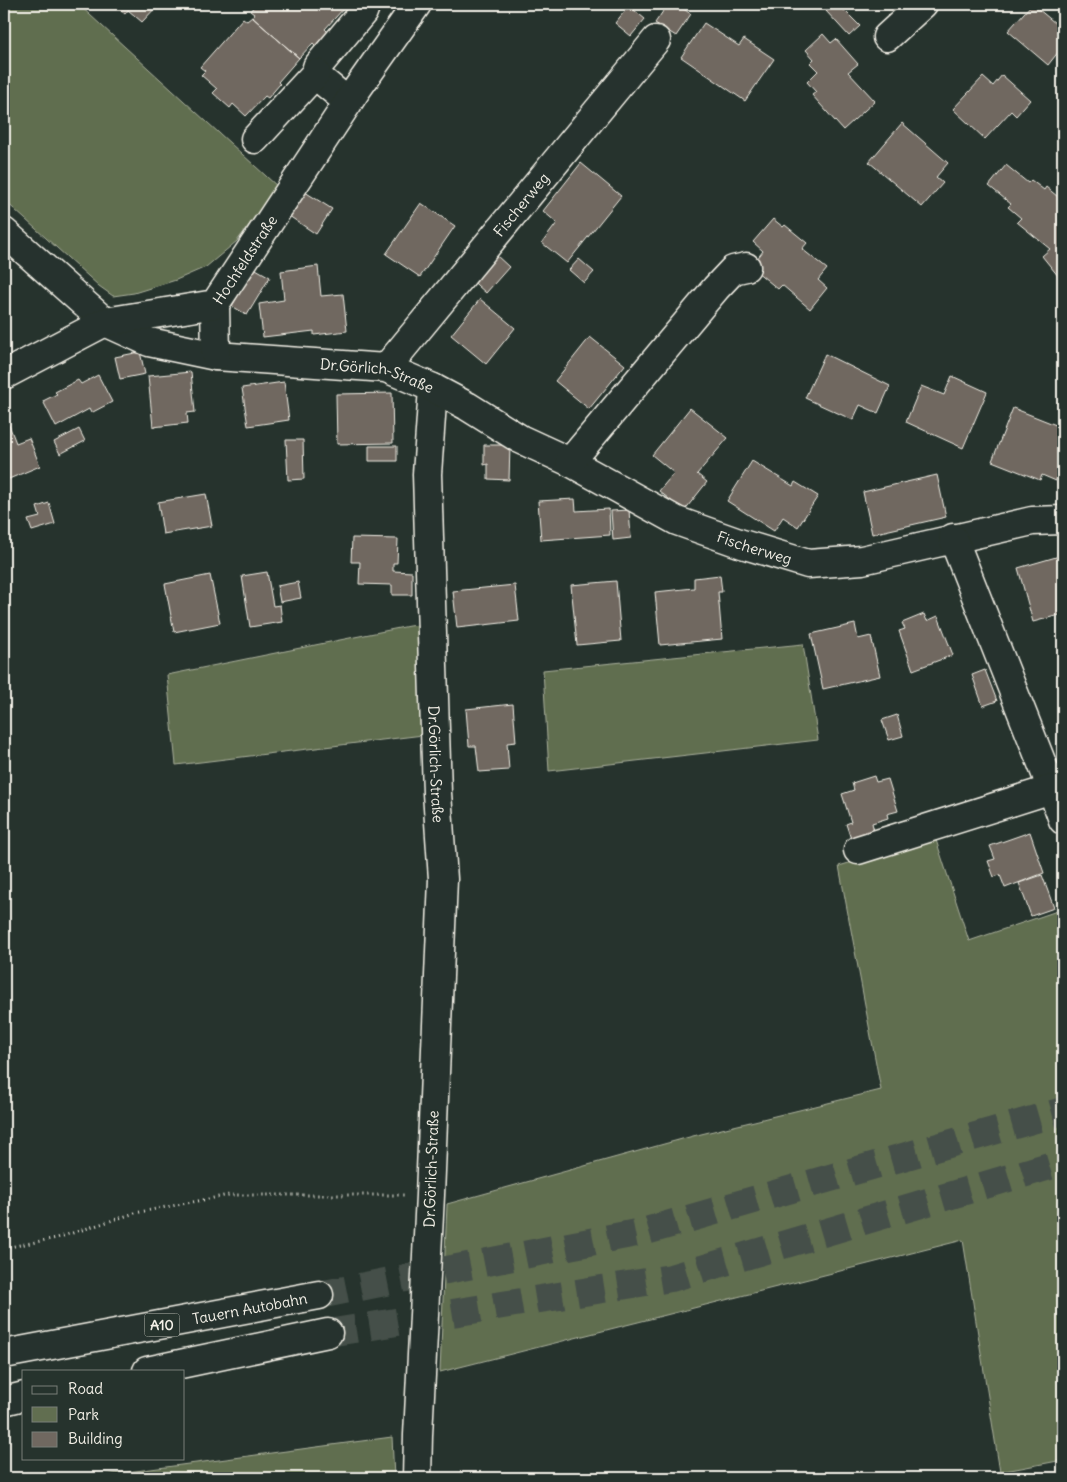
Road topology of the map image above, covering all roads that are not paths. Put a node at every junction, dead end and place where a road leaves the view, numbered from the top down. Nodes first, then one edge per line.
1 (366, 4) edge
2 (417, 4) edge
3 (923, 4) edge
4 (887, 37) dead end
5 (656, 40) dead end
6 (316, 73) junction
7 (348, 102) junction
8 (255, 139) dead end
9 (4, 232) edge
10 (746, 267) dead end
11 (215, 304) junction
12 (105, 322) junction
13 (216, 356) junction
14 (386, 368) junction
15 (4, 375) edge
16 (433, 388) junction
17 (570, 462) junction
18 (1063, 520) edge
19 (953, 538) junction
20 (1052, 789) junction
21 (1063, 820) edge
22 (858, 850) dead end
23 (319, 1295) tunnel mouth
24 (328, 1333) tunnel mouth
25 (4, 1354) edge
26 (152, 1370) edge
27 (22, 1396) edge
28 (4, 1401) edge
29 (417, 1478) edge

1 - 6 main road
2 - 7 main road, Hochfeldstraße
3 - 4 main road
5 - 14 main road, Fischerweg
6 - 7 main road
6 - 8 main road
7 - 11 main road, Hochfeldstraße
9 - 12 main road, Dr.Görlich-Straße
10 - 17 main road
11 - 12 main road, Hochfeldstraße
11 - 13 main road
12 - 13 main road, Dr.Görlich-Straße
12 - 15 main road, Hochfeldstraße
13 - 14 main road, Dr.Görlich-Straße
14 - 16 main road, Dr.Görlich-Straße
16 - 17 main road, Fischerweg
16 - 29 main road, Dr.Görlich-Straße
17 - 19 main road, Fischerweg
18 - 19 main road, Fischerweg
19 - 20 main road
20 - 21 main road
20 - 22 main road
23 - 25 main road, Tauern Autobahn / A10
24 - 26 main road
27 - 28 main road

